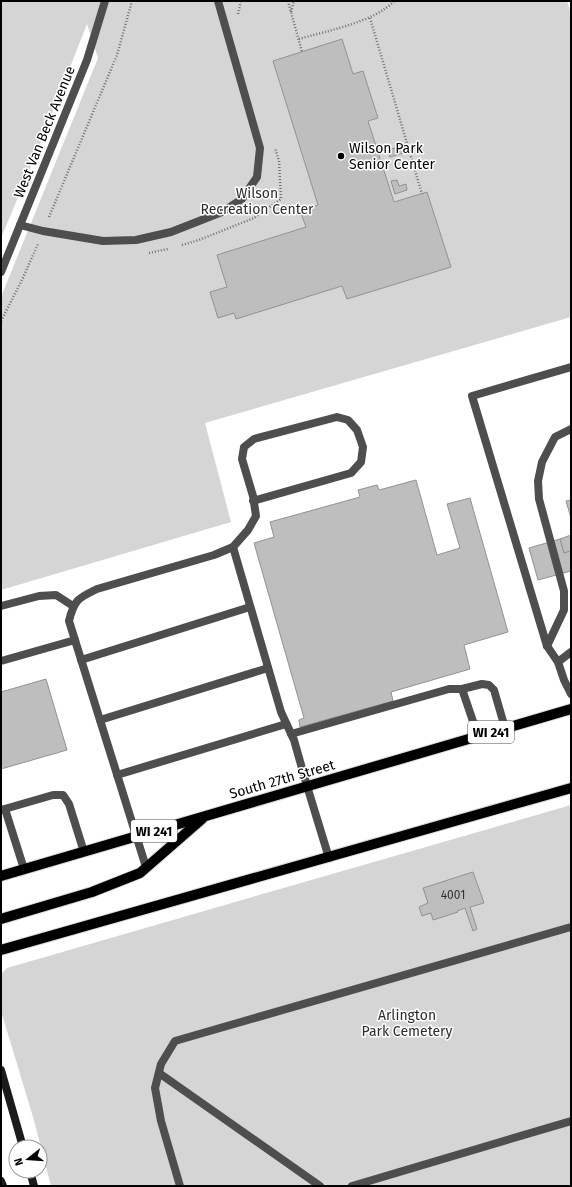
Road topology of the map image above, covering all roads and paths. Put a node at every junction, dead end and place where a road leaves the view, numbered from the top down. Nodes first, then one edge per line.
1 (105, 1) edge
2 (132, 1) edge
3 (218, 1) edge
4 (241, 1) edge
5 (288, 1) edge
6 (294, 1) edge
7 (394, 1) edge
8 (291, 13) junction
9 (370, 18) junction
10 (239, 21) dead end
11 (299, 39) junction
12 (302, 52) dead end
13 (275, 146) dead end
14 (422, 194) dead end
15 (20, 225) junction
16 (43, 231) junction
17 (178, 246) dead end
18 (172, 248) dead end
19 (145, 254) dead end
20 (1, 272) edge
21 (1, 321) edge
22 (571, 366) edge
23 (571, 430) edge
24 (253, 501) junction
25 (233, 548) junction
26 (1, 606) edge
27 (73, 606) junction
28 (250, 607) junction
29 (75, 640) junction
30 (547, 646) junction
31 (571, 652) edge
32 (81, 660) junction
33 (1, 661) edge
34 (558, 662) junction
35 (268, 668) junction
36 (462, 690) junction
37 (571, 694) edge
38 (571, 709) edge
39 (100, 720) junction
40 (286, 724) junction
41 (505, 728) junction
42 (291, 734) junction
43 (478, 736) junction
44 (117, 775) junction
45 (307, 786) junction
46 (571, 788) edge
47 (3, 810) edge
48 (205, 816) junction
49 (136, 836) junction
50 (84, 852) junction
51 (329, 858) junction
52 (146, 867) junction
53 (24, 869) junction
54 (1, 876) edge
55 (1, 919) edge
56 (571, 927) edge
57 (1, 950) edge
58 (1, 1070) edge
59 (159, 1073) junction
60 (571, 1122) edge
61 (21, 1139) edge
62 (1, 1181) edge
63 (3, 1186) edge
64 (180, 1186) edge
65 (320, 1186) edge
66 (352, 1186) edge

1 - 15 street, West Van Beck Avenue
2 - 16 path
3 - 16 street
4 - 10 path
5 - 8 path
6 - 8 path
7 - 9 path
8 - 11 path
9 - 11 path
9 - 14 path
11 - 12 path
13 - 17 path
15 - 16 street
15 - 20 street, West Van Beck Avenue
16 - 21 path
18 - 19 path
22 - 30 street
23 - 30 street
24 - 24 street
24 - 25 street
25 - 27 street
25 - 28 street
26 - 27 street
27 - 29 street
28 - 32 street
28 - 35 street
29 - 32 street
29 - 33 street
30 - 34 street
31 - 34 street
32 - 39 street
34 - 37 street
35 - 39 street
35 - 40 street
36 - 41 street
36 - 42 street
36 - 43 street
38 - 41 main road, South 27th Street / WI 241
39 - 44 street
40 - 42 street
40 - 44 street
41 - 43 main road, South 27th Street / WI 241
42 - 45 street
43 - 45 main road, South 27th Street / WI 241
44 - 49 street
45 - 48 main road, South 27th Street / WI 241
45 - 51 street
46 - 51 main road
47 - 50 street
47 - 53 street
48 - 49 main road, South 27th Street / WI 241
48 - 52 main road
49 - 50 main road, South 27th Street / WI 241
49 - 52 street
50 - 53 main road, South 27th Street / WI 241
51 - 57 main road
52 - 55 main road
53 - 54 main road, South 27th Street / WI 241
56 - 59 street
58 - 61 street
59 - 64 street
59 - 65 street
60 - 66 street
62 - 63 street

